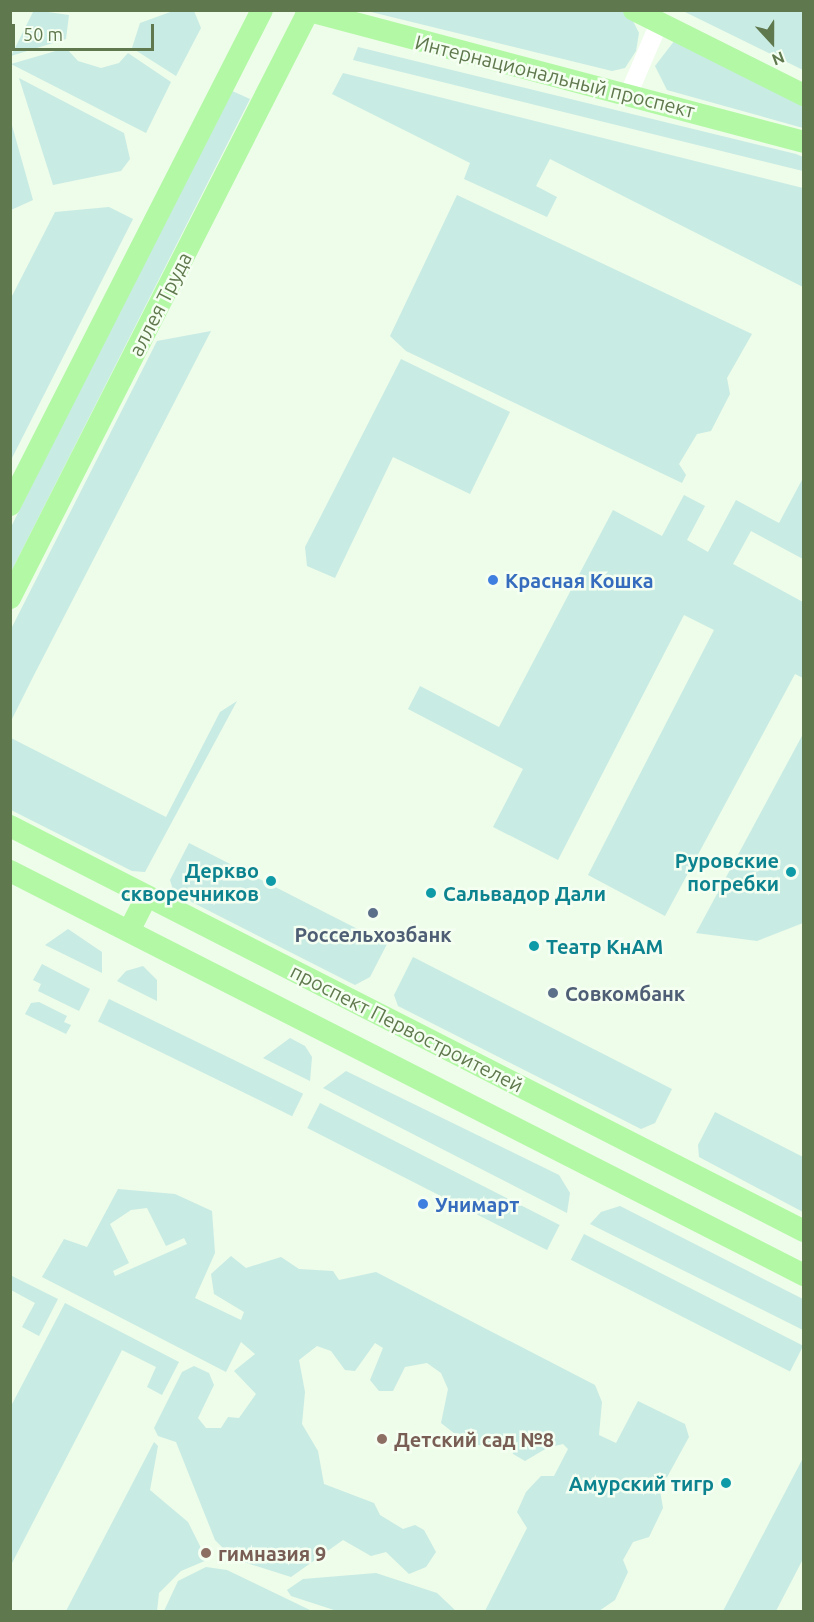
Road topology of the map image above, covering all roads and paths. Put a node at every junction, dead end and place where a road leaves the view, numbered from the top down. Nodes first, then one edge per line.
1 (262, 10) edge
2 (634, 10) edge
3 (308, 11) edge
4 (659, 23) junction
5 (629, 93) junction
6 (804, 94) edge
7 (804, 142) edge
8 (10, 505) edge
9 (10, 598) edge
10 (10, 826) edge
11 (10, 871) edge
12 (147, 896) junction
13 (129, 931) junction
14 (371, 1010) junction
15 (353, 1045) junction
16 (621, 1137) junction
17 (603, 1173) junction
18 (804, 1231) edge
19 (804, 1275) edge

1 - 8 main road
2 - 4 main road
3 - 5 main road, Интернациональный проспект
3 - 9 main road, аллея Труда
4 - 5 street
4 - 6 main road
5 - 7 main road, Интернациональный проспект
10 - 12 main road, проспект Первостроителей
11 - 13 main road, проспект Первостроителей
12 - 13 main road
12 - 14 main road, проспект Первостроителей
13 - 15 main road, проспект Первостроителей
14 - 15 main road
14 - 16 main road, проспект Первостроителей
15 - 17 main road, проспект Первостроителей
16 - 17 main road
16 - 18 main road, проспект Первостроителей
17 - 19 main road, проспект Первостроителей

